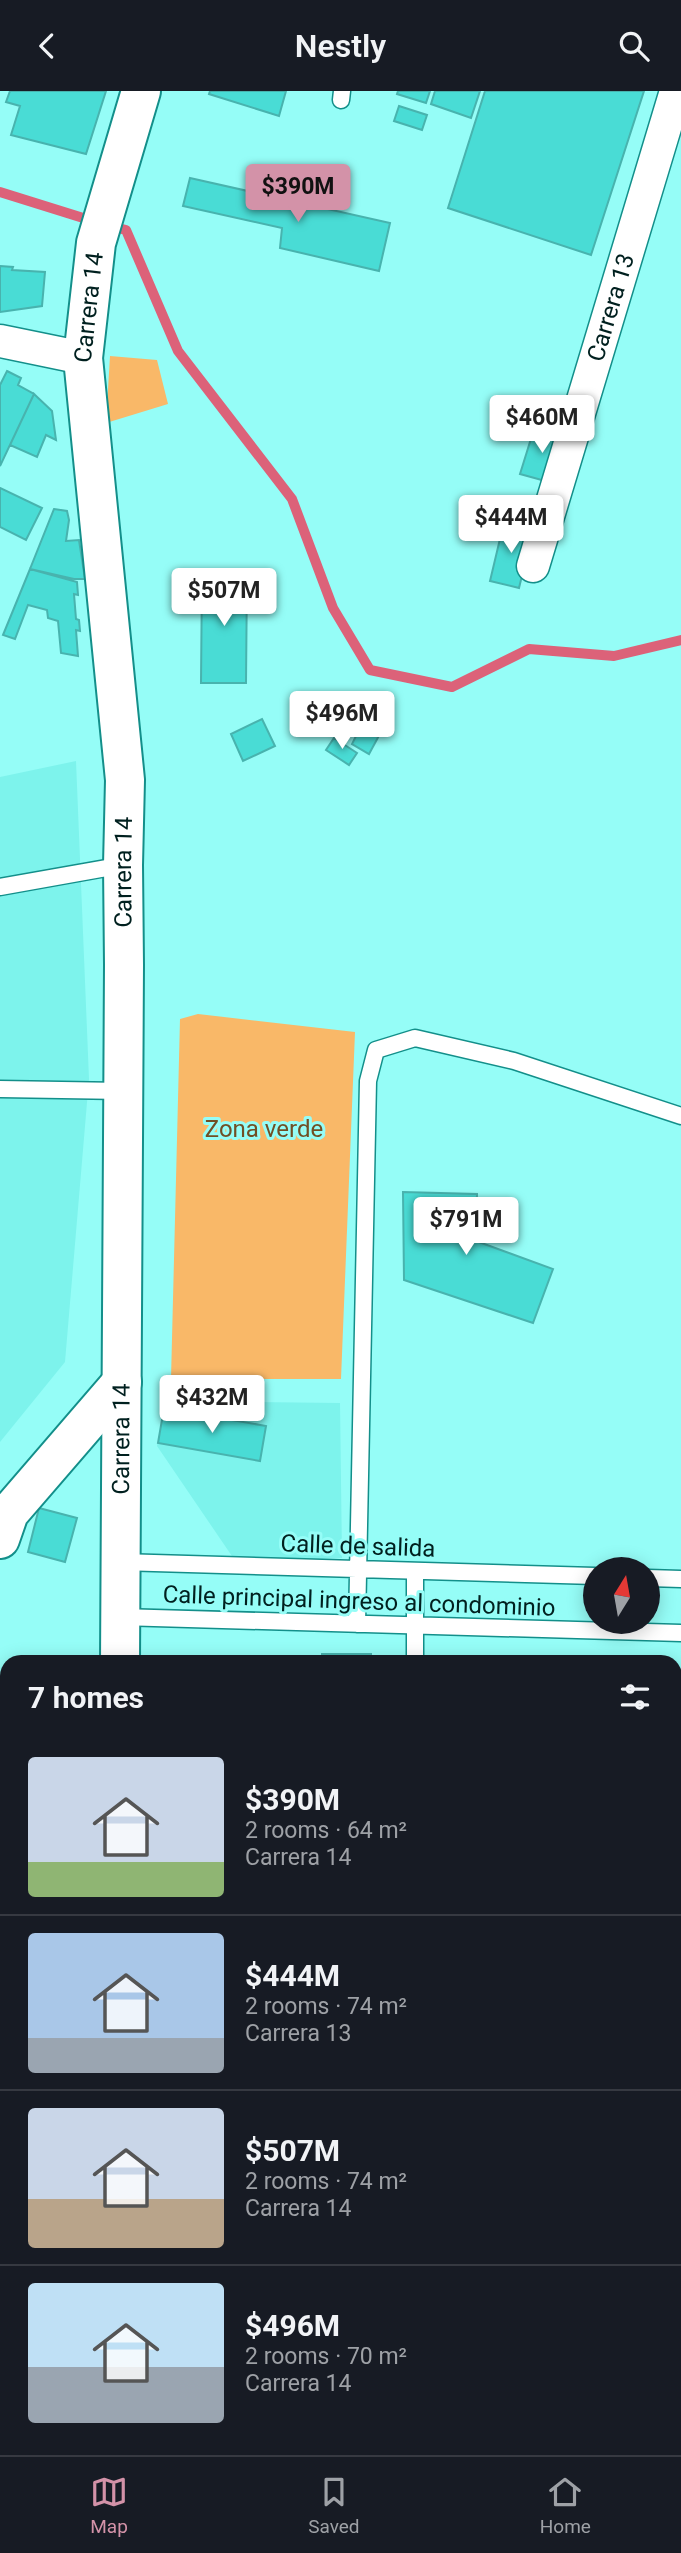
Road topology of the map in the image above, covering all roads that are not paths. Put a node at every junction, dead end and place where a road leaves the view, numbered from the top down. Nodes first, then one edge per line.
1 (141, 91) edge
2 (676, 91) edge
3 (0, 341) edge
4 (83, 358) junction
5 (533, 566) dead end
6 (123, 865) junction
7 (0, 887) edge
8 (0, 1089) edge
9 (123, 1091) junction
10 (681, 1115) edge
11 (122, 1382) junction
12 (0, 1539) edge
13 (120, 1562) junction
14 (357, 1569) junction
15 (415, 1571) junction
16 (583, 1576) edge
17 (660, 1578) edge
18 (681, 1579) edge
19 (120, 1616) junction
20 (357, 1624) junction
21 (416, 1625) junction
22 (681, 1633) edge
23 (120, 1655) edge
24 (415, 1655) edge

1 - 4 street, Carrera 14
2 - 5 street, Carrera 13
3 - 4 street
4 - 6 street, Carrera 14
6 - 7 lane
6 - 9 street, Carrera 14
8 - 9 lane
9 - 11 street, Carrera 14
10 - 14 lane
11 - 12 street
11 - 13 street, Carrera 14
13 - 14 lane, Calle de salida
13 - 19 street, Carrera 14
14 - 15 lane, Calle de salida
14 - 20 lane
15 - 16 lane, Calle de salida
15 - 21 lane
17 - 18 lane
19 - 20 lane, Calle principal ingreso al condominio
19 - 23 street, Carrera 14
20 - 21 lane, Calle principal ingreso al condominio
21 - 22 lane, Calle principal ingreso al condominio
21 - 24 lane

